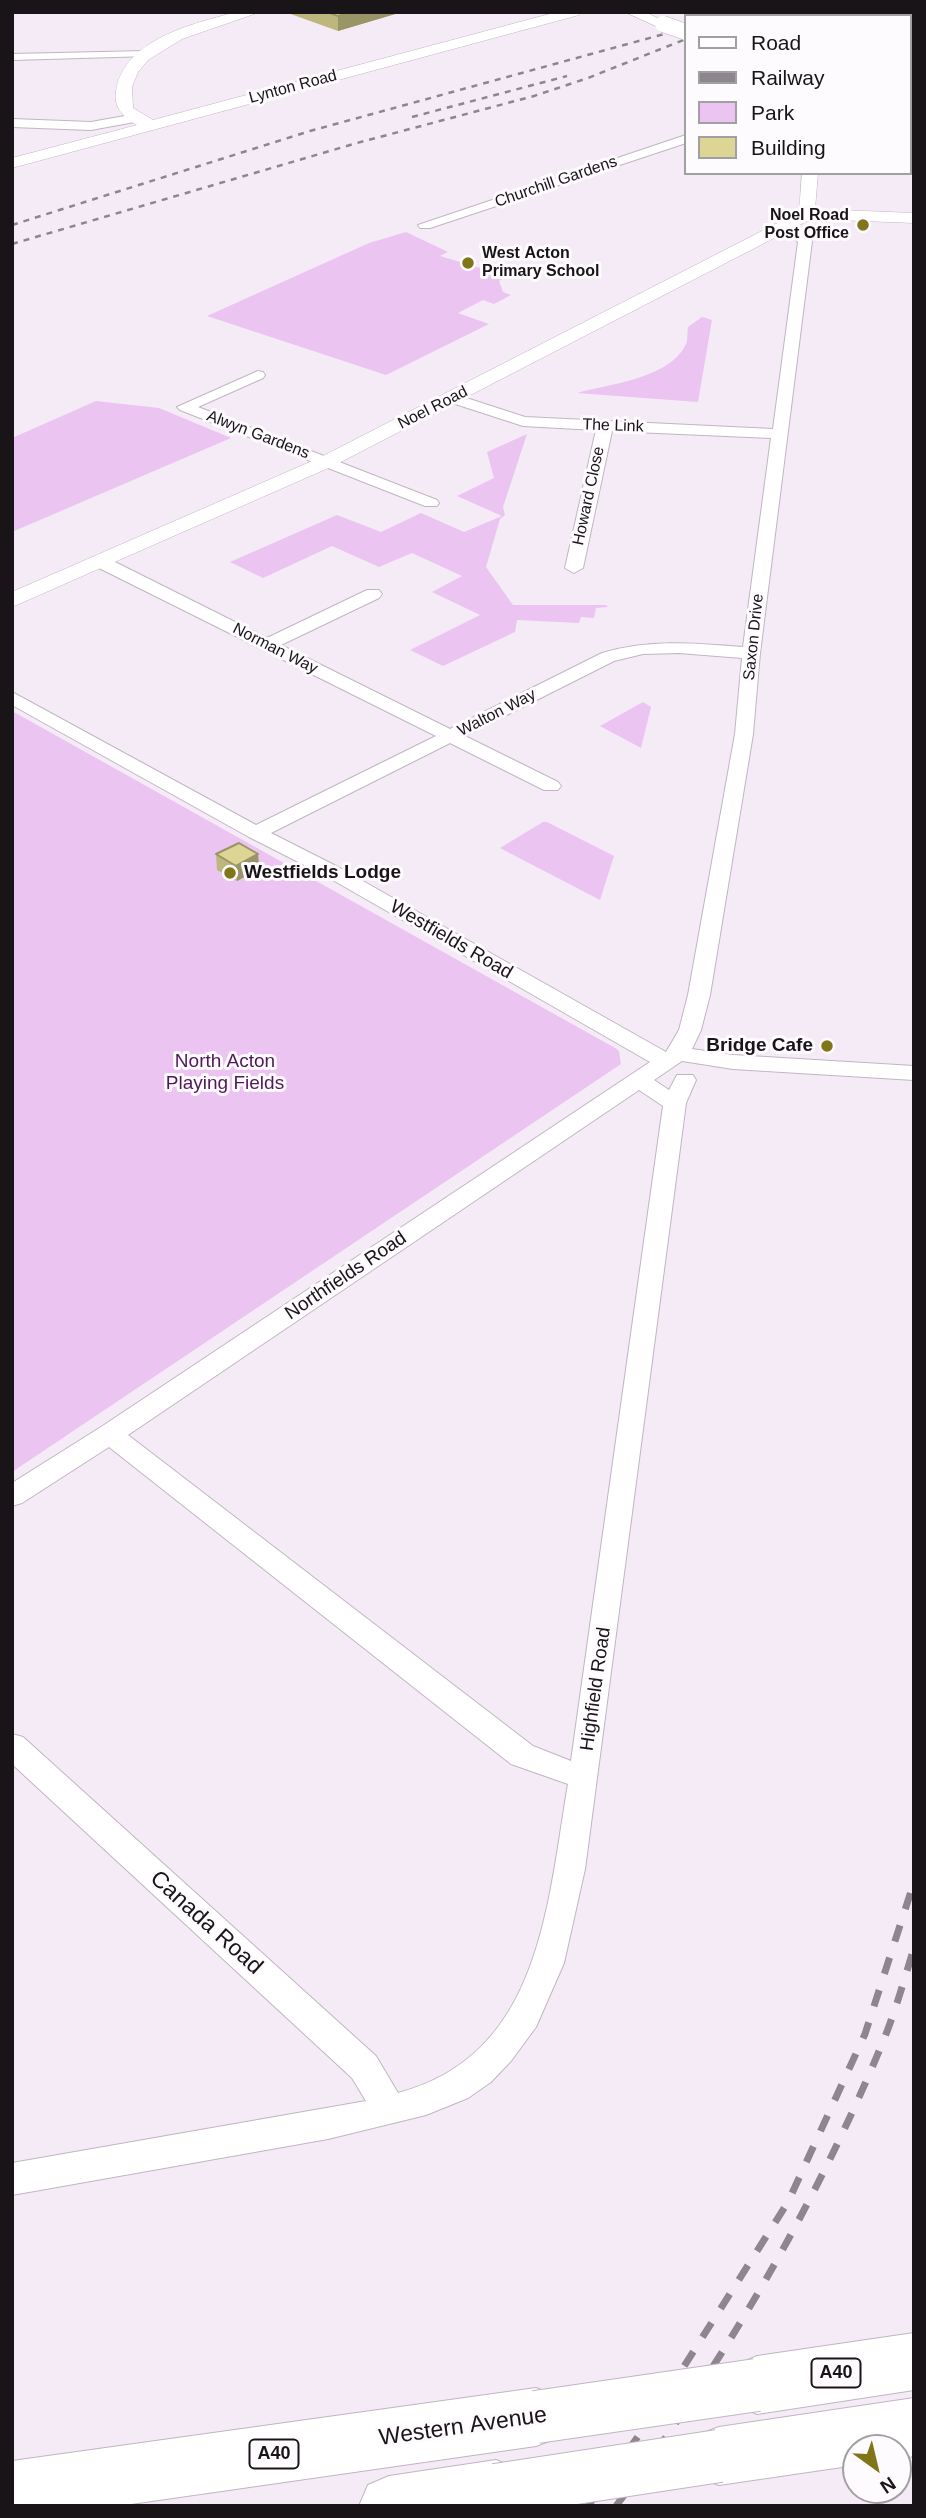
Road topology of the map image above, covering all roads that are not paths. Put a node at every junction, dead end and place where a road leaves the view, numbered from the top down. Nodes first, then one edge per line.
1 (253, 12) edge
2 (574, 12) edge
3 (632, 12) edge
4 (684, 31) edge
5 (146, 54) junction
6 (12, 57) edge
7 (136, 118) junction
8 (12, 123) edge
9 (150, 125) junction
10 (684, 140) edge
11 (12, 163) edge
12 (810, 175) edge
13 (807, 214) junction
14 (914, 218) edge
15 (425, 225) dead end
16 (784, 225) junction
17 (258, 375) dead end
18 (451, 398) junction
19 (605, 425) junction
20 (779, 434) junction
21 (326, 462) junction
22 (431, 503) dead end
23 (99, 561) junction
24 (574, 568) dead end
25 (373, 594) dead end
26 (12, 600) edge
27 (267, 645) junction
28 (751, 653) junction
29 (12, 697) edge
30 (450, 736) junction
31 (551, 786) dead end
32 (256, 833) junction
33 (914, 1073) edge
34 (677, 1075) junction
35 (638, 1080) junction
36 (110, 1434) junction
37 (12, 1496) edge
38 (12, 1745) edge
39 (584, 1776) junction
40 (389, 2109) junction
41 (12, 2179) edge
42 (914, 2361) edge
43 (914, 2427) edge
44 (12, 2491) edge
45 (389, 2506) edge

1 - 5 street
2 - 9 street, Lynton Road
3 - 4 street, bridge
5 - 6 street
5 - 7 street
7 - 8 street
7 - 9 street
9 - 11 street, Lynton Road
10 - 15 street, Churchill Gardens
12 - 13 street
13 - 14 street
13 - 16 street, Noel Road
16 - 18 street, Noel Road
16 - 20 street, Saxon Drive
17 - 21 street, Alwyn Gardens
18 - 19 street, The Link
18 - 21 street, Noel Road
19 - 20 street, The Link
19 - 24 street, Howard Close
20 - 28 street, Saxon Drive
21 - 22 street
21 - 23 street, Noel Road
23 - 26 street, Noel Road
23 - 27 street, Norman Way
25 - 27 street
27 - 30 street, Norman Way
28 - 30 street, Walton Way
28 - 34 street, Saxon Drive
29 - 32 street, Westfields Road
30 - 31 street, Norman Way
30 - 32 street, Walton Way
32 - 34 street, Westfields Road
33 - 34 street
34 - 35 street
34 - 35 street, Northfields Road
34 - 39 street, Highfield Road
35 - 36 street, Northfields Road
36 - 37 street, Northfields Road
36 - 39 street, Highfield Road
38 - 40 street, Canada Road
39 - 40 street
40 - 41 street
42 - 44 highway, Western Avenue / A40, bridge
43 - 45 highway, bridge

